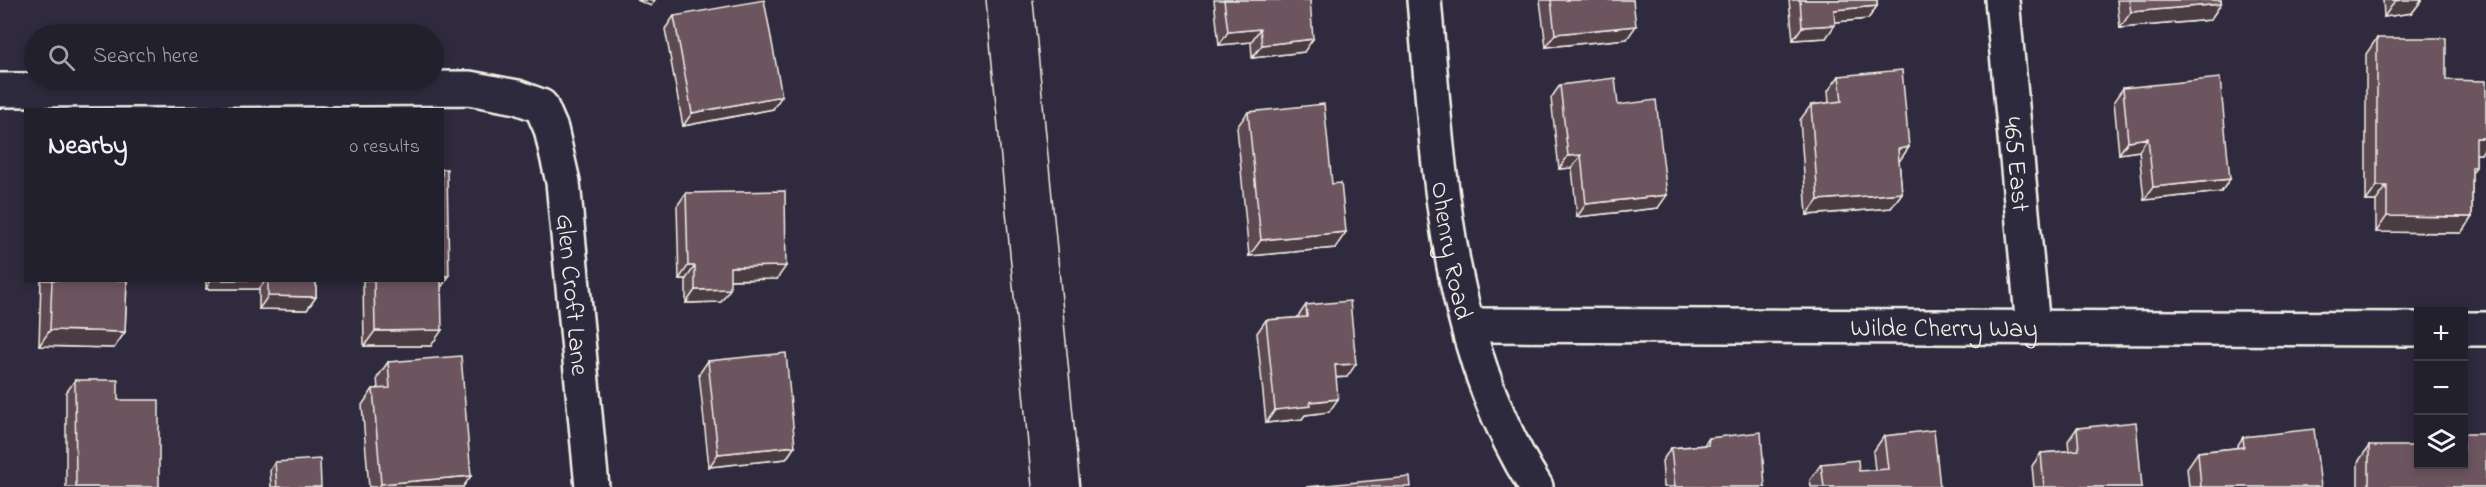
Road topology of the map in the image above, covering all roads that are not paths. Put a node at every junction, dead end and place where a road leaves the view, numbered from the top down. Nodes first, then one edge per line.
1 (1424, 0) edge
2 (2002, 0) edge
3 (444, 88) edge
4 (0, 90) edge
5 (24, 90) edge
6 (1468, 325) junction
7 (2033, 328) junction
8 (2414, 329) edge
9 (2468, 329) edge
10 (2486, 329) edge
11 (592, 487) edge
12 (1536, 487) edge

1 - 6 street, Ohenry Road
2 - 7 street, 465 East
3 - 11 street, Glen Croft Lane
4 - 5 street, Glen Croft Lane
6 - 7 street, Wilde Cherry Way
6 - 12 street, Ohenry Road
7 - 8 street, Wilde Cherry Way
9 - 10 street

